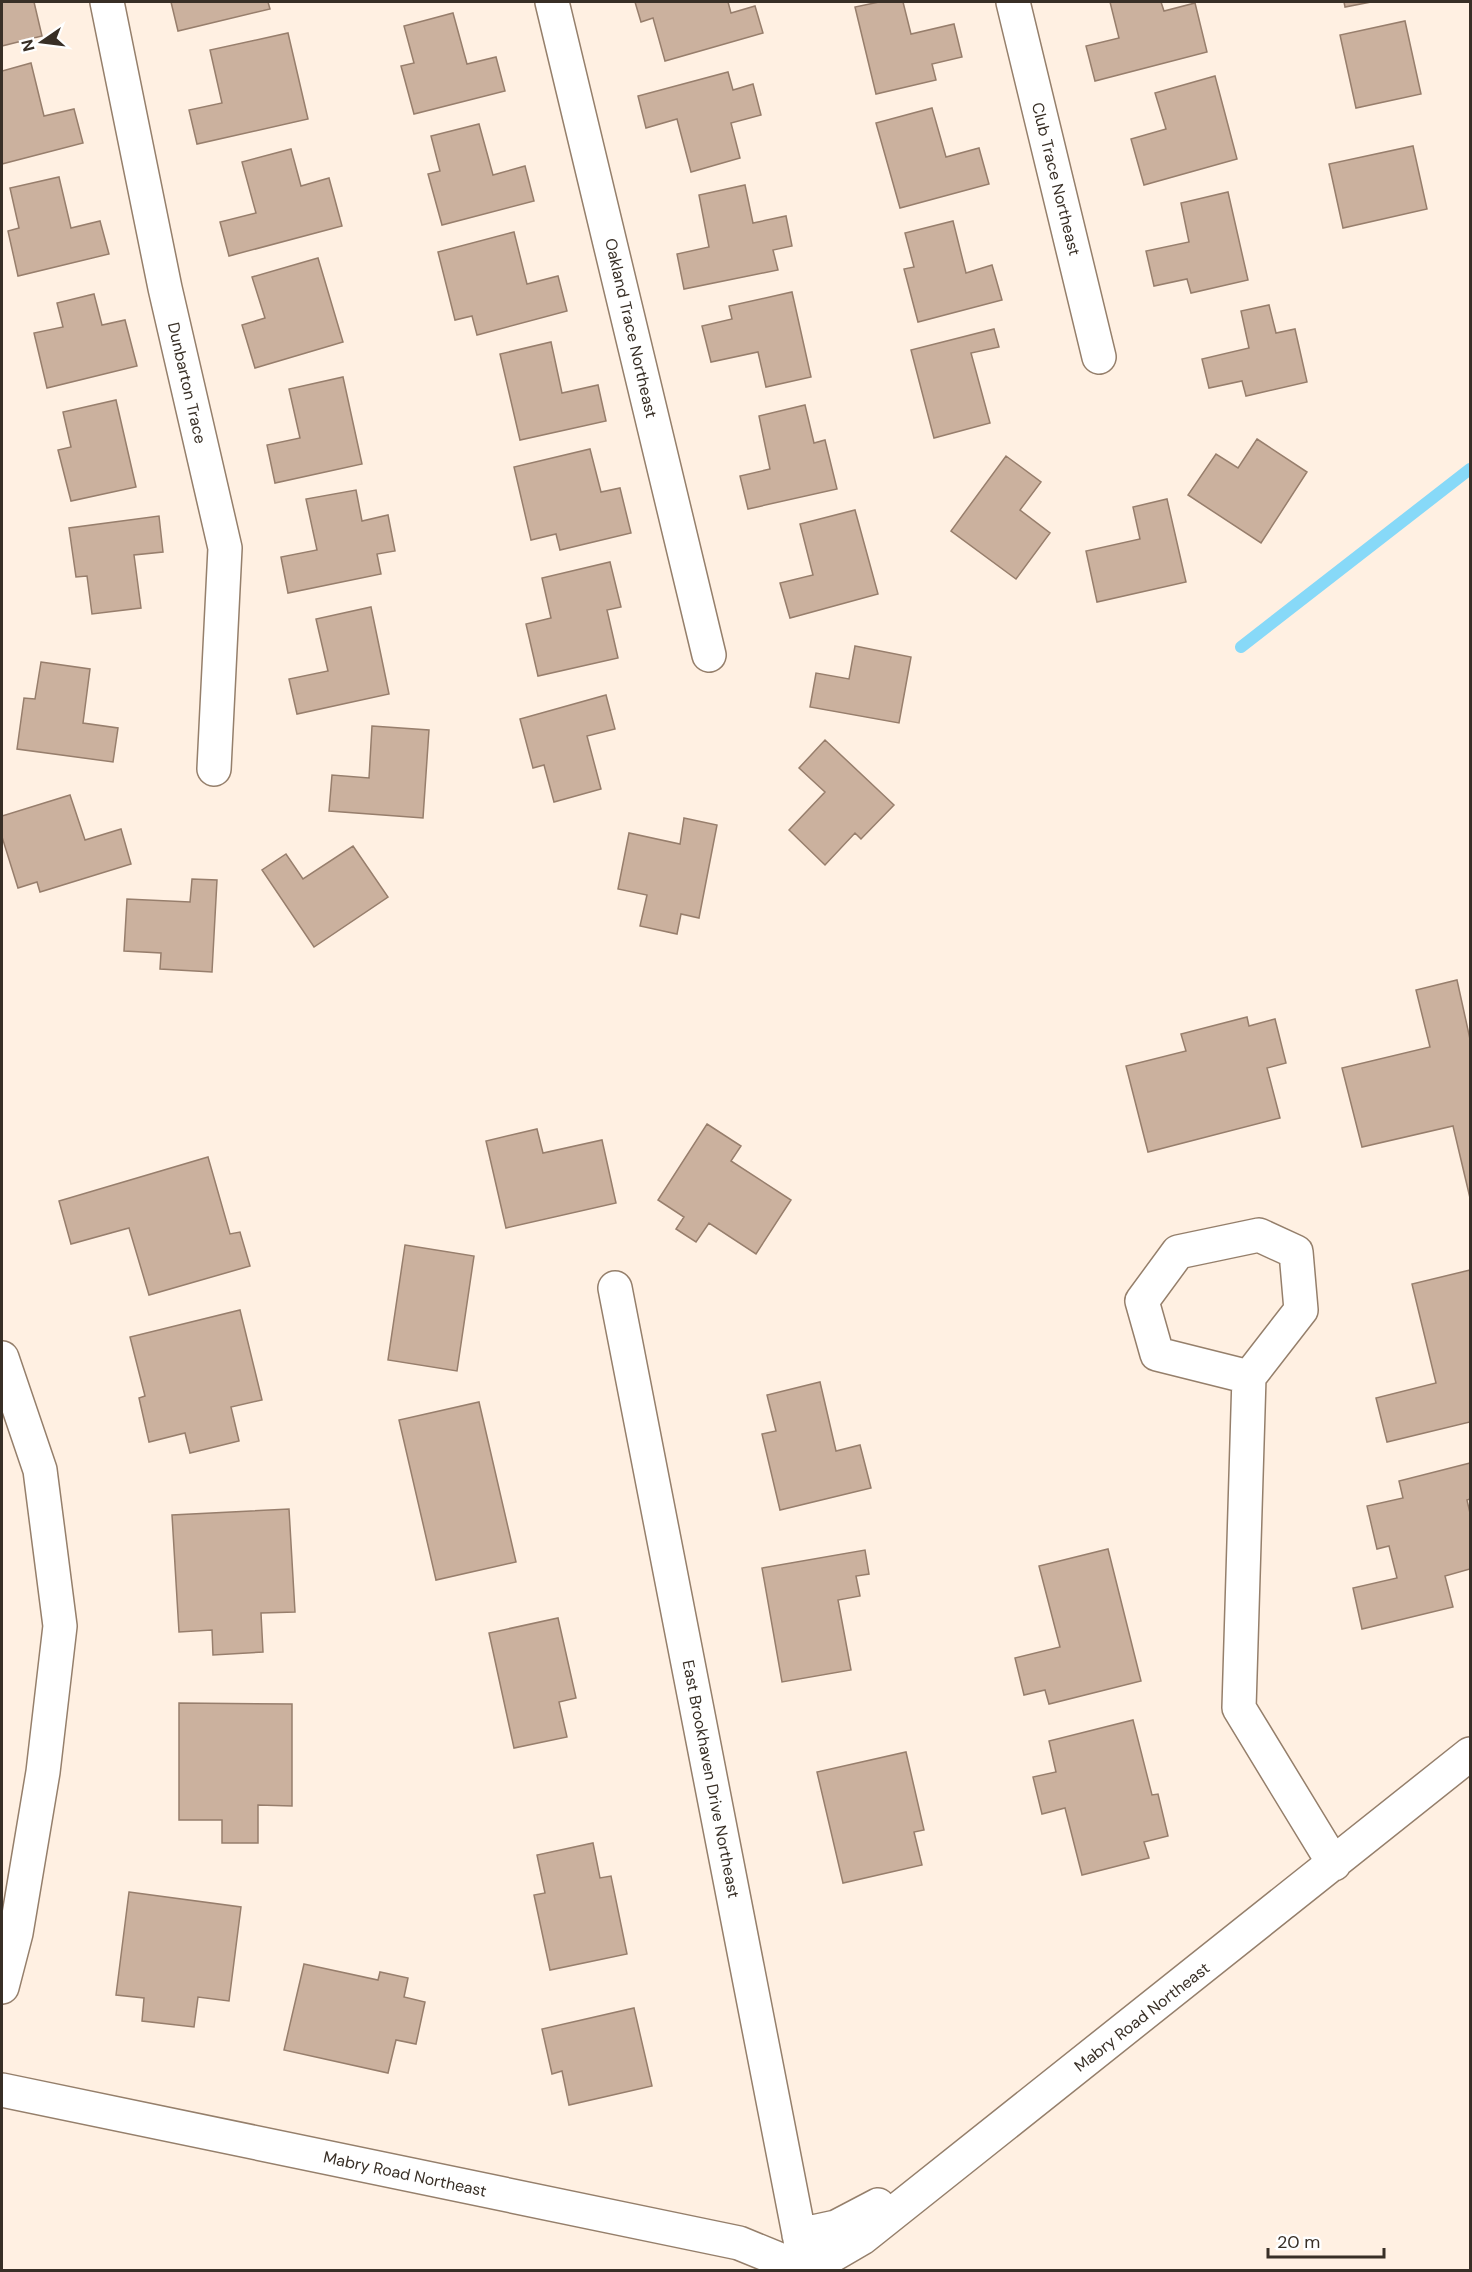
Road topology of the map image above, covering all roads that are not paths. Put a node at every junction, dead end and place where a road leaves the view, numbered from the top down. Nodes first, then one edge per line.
1 (107, 2) edge
2 (552, 2) edge
3 (1013, 2) edge
4 (1098, 357) dead end
5 (709, 655) dead end
6 (214, 769) dead end
7 (615, 1288) dead end
8 (2, 1358) edge
9 (1249, 1377) junction
10 (1470, 1754) edge
11 (1334, 1864) junction
12 (2, 1987) edge
13 (2, 2090) edge
14 (954, 2165) junction
15 (799, 2235) junction
16 (806, 2271) edge

1 - 6 street, Dunbarton Trace
2 - 5 street, Oakland Trace Northeast
3 - 4 street, Club Trace Northeast
7 - 15 street, East Brookhaven Drive Northeast
8 - 12 street
9 - 9 street
9 - 11 street
10 - 11 street, Mabry Road Northeast
11 - 14 street, Mabry Road Northeast
13 - 16 street, Mabry Road Northeast
14 - 15 street
14 - 16 street, Mabry Road Northeast
15 - 16 street, East Brookhaven Drive Northeast

